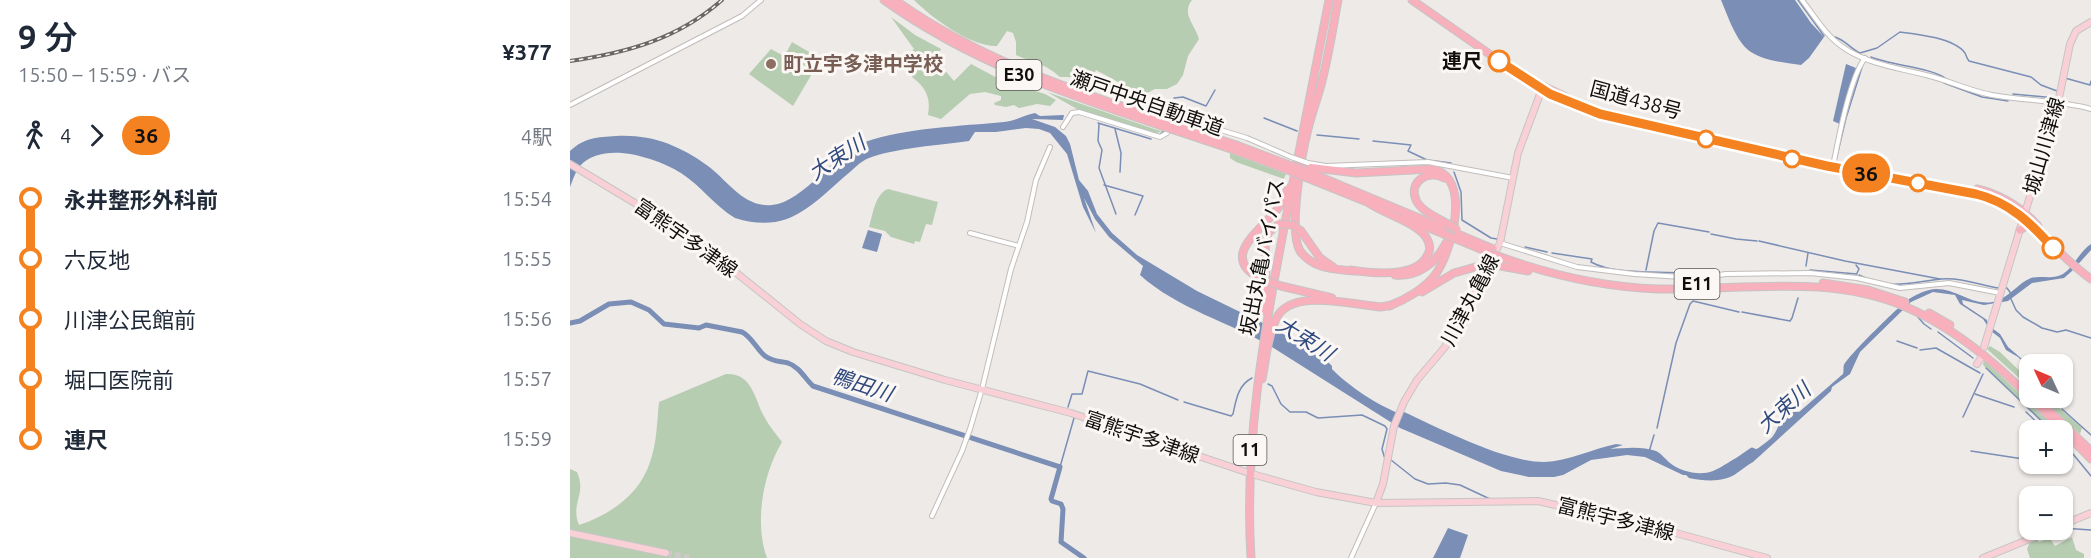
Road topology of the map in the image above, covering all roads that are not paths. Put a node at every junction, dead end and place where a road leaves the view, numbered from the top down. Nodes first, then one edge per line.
1 (761, 0) edge
2 (884, 0) edge
3 (895, 0) edge
4 (1330, 0) edge
5 (1338, 0) edge
6 (1412, 0) edge
7 (1419, 0) edge
8 (1802, 0) edge
9 (2091, 22) edge
10 (1865, 58) junction
11 (1542, 88) junction
12 (2058, 103) junction
13 (570, 105) edge
14 (2091, 109) edge
15 (1166, 124) junction
16 (1063, 127) dead end
17 (1305, 131) junction
18 (1050, 147) dead end
19 (1235, 148) junction
20 (1290, 163) junction
21 (570, 164) edge
22 (1833, 166) junction
23 (1306, 169) junction
24 (1514, 178) junction
25 (1374, 203) junction
26 (2023, 214) junction
27 (2033, 227) junction
28 (1445, 229) junction
29 (2019, 230) junction
30 (970, 233) dead end
31 (1455, 233) junction
32 (1500, 243) junction
33 (1019, 246) junction
34 (1495, 252) junction
35 (2075, 264) junction
36 (1354, 271) junction
37 (1384, 274) junction
38 (2091, 274) edge
39 (2091, 279) edge
40 (1587, 281) junction
41 (2000, 295) junction
42 (1894, 300) junction
43 (1352, 304) junction
44 (1389, 306) junction
45 (1272, 307) junction
46 (1929, 316) junction
47 (1269, 319) junction
48 (1266, 345) junction
49 (1984, 346) dead end
50 (2019, 381) edge
51 (982, 389) junction
52 (2047, 408) edge
53 (2050, 411) junction
54 (2091, 446) edge
55 (2091, 451) edge
56 (2091, 462) edge
57 (1252, 474) junction
58 (1376, 503) junction
59 (2091, 513) edge
60 (932, 516) dead end
61 (2073, 520) edge
62 (570, 533) edge
63 (2027, 540) edge
64 (666, 553) dead end
65 (1253, 558) edge
66 (1351, 558) edge
67 (1767, 558) edge
68 (1983, 558) edge

1 - 13 street
2 - 15 highway, 瀬戸中央自動車道 / E30
3 - 15 highway, 瀬戸中央自動車道 / E30
4 - 17 highway
5 - 17 highway
6 - 11 highway, 国道438号
7 - 11 highway, 国道438号
8 - 10 street
9 - 12 main road, 城山川津線
10 - 12 street
10 - 22 street
11 - 22 highway, 国道438号
11 - 24 main road, 川津丸亀線
12 - 14 street
12 - 26 main road, 城山川津線
15 - 19 highway, 瀬戸中央自動車道 / E30, bridge
16 - 20 street
17 - 36 highway
17 - 43 highway, bridge
17 - 45 highway, 坂出丸亀バイパス
18 - 33 street
19 - 20 highway, 瀬戸中央自動車道 / E30
19 - 20 highway, 瀬戸中央自動車道 / E30
20 - 23 highway, 瀬戸中央自動車道 / E30, bridge
20 - 23 street, bridge
21 - 51 main road, 富熊宇多津線
22 - 26 highway, 国道438号
23 - 24 street
23 - 25 highway, 瀬戸中央自動車道 / E30
23 - 44 highway
24 - 32 main road, 川津丸亀線
25 - 28 highway, E11
25 - 37 highway
26 - 27 highway, 国道438号
26 - 29 main road, 城山川津線
26 - 35 highway, 国道438号
27 - 29 highway
27 - 35 highway, 国道438号
28 - 31 highway, E11
28 - 37 highway
29 - 41 main road, 城山川津線
30 - 33 street
31 - 34 highway, E11
31 - 34 highway, E11
32 - 41 street
32 - 58 main road, 川津丸亀線
33 - 51 street
34 - 40 highway, E11
34 - 42 highway, E11
35 - 38 highway, 国道438号
35 - 39 highway, 国道438号
36 - 37 highway
36 - 45 highway, bridge
40 - 42 highway, E11
40 - 44 highway, bridge
41 - 49 main road, 城山川津線
42 - 46 highway, E11
43 - 44 highway
43 - 45 highway
45 - 47 highway
45 - 47 highway
46 - 50 highway, E11
46 - 56 highway, E11
47 - 48 highway
47 - 48 highway
48 - 57 highway, 坂出丸亀バイパス / 11
48 - 57 highway, 坂出丸亀バイパス / 11
51 - 57 main road, 富熊宇多津線
51 - 60 street
52 - 53 highway
53 - 54 highway
53 - 55 highway
57 - 58 main road, 富熊宇多津線
57 - 65 highway, 坂出丸亀バイパス / 11
58 - 66 street
58 - 67 main road, 富熊宇多津線
59 - 61 main road
62 - 64 main road
63 - 68 main road

